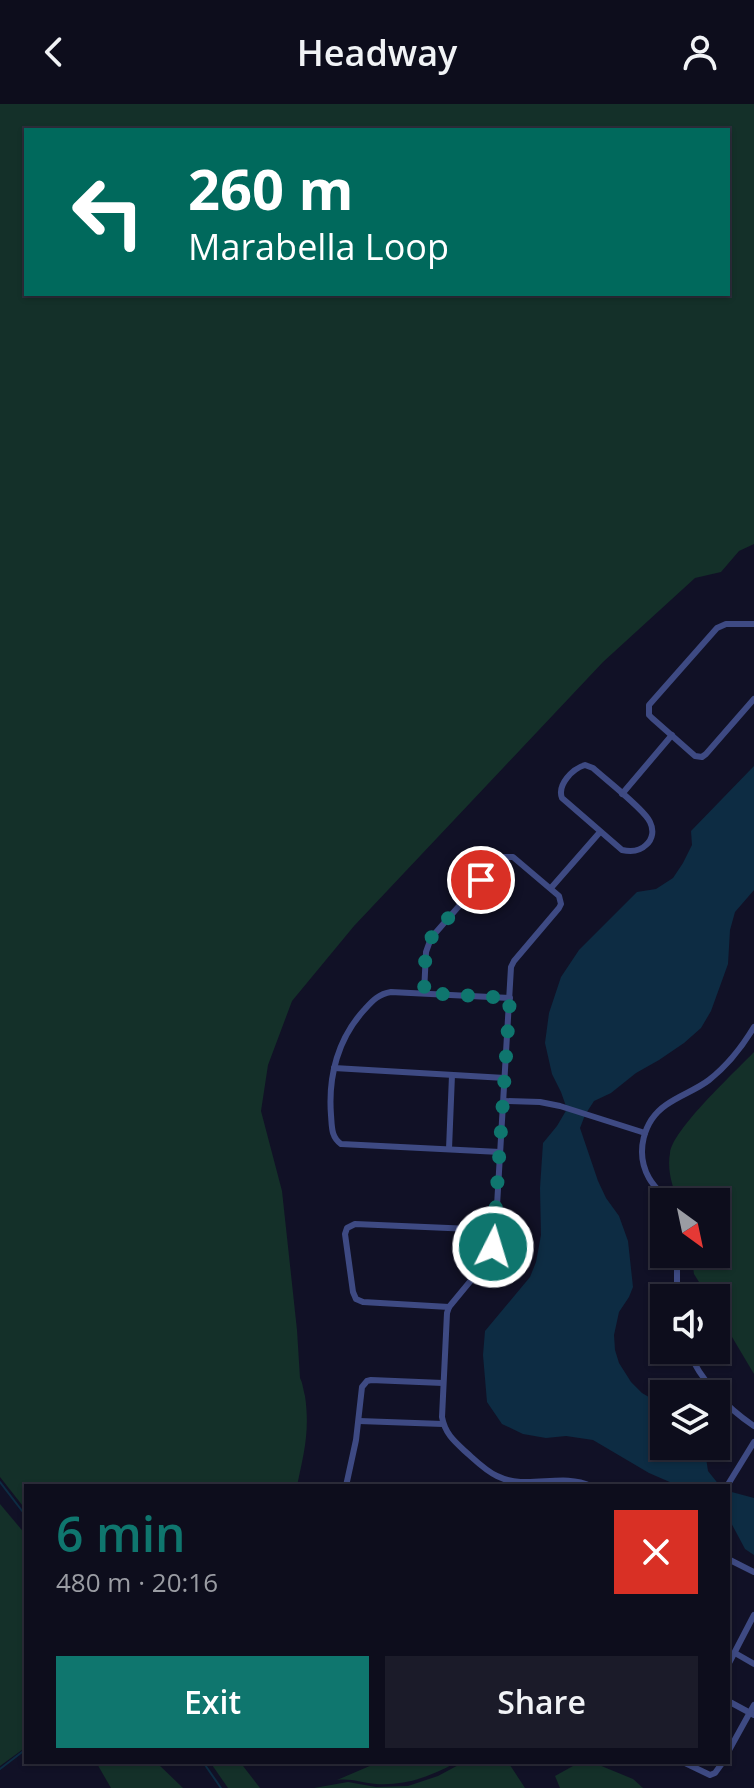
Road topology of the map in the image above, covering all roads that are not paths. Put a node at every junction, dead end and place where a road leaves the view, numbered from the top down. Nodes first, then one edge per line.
1 (754, 624) edge
2 (754, 699) edge
3 (672, 735) junction
4 (622, 794) junction
5 (600, 832) junction
6 (551, 888) junction
7 (424, 993) junction
8 (510, 998) junction
9 (754, 1027) edge
10 (334, 1068) junction
11 (452, 1075) junction
12 (505, 1078) junction
13 (504, 1101) junction
14 (645, 1133) junction
15 (449, 1149) junction
16 (500, 1152) junction
17 (656, 1188) edge
18 (495, 1230) junction
19 (449, 1307) junction
20 (696, 1364) edge
21 (443, 1383) junction
22 (359, 1421) junction
23 (443, 1424) junction
24 (754, 1426) edge
25 (754, 1442) edge
26 (550, 1483) edge
27 (346, 1484) edge
28 (586, 1484) edge
29 (729, 1484) edge
30 (730, 1560) edge
31 (754, 1572) edge
32 (754, 1615) edge
33 (735, 1653) junction
34 (730, 1662) edge
35 (754, 1664) edge
36 (730, 1702) edge
37 (754, 1705) edge
38 (752, 1714) edge
39 (730, 1749) edge
40 (687, 1764) edge
41 (722, 1764) edge

1 - 3 street
2 - 3 street
3 - 4 street
4 - 5 street
4 - 5 street
5 - 6 street
6 - 7 street
6 - 8 street
7 - 8 street
7 - 10 street
8 - 12 street
9 - 14 street
10 - 11 street
10 - 15 street
11 - 12 street
11 - 15 street
12 - 13 street
13 - 14 street
13 - 16 street
14 - 17 street
15 - 16 street
16 - 18 street
18 - 19 street
18 - 19 street
19 - 21 street
20 - 24 street
21 - 22 street
21 - 23 street
22 - 23 street
22 - 27 street
23 - 26 street
25 - 29 street
26 - 28 street
30 - 31 street
32 - 33 street
33 - 34 street
33 - 35 street
36 - 38 street
37 - 38 street
38 - 39 street
40 - 41 street

